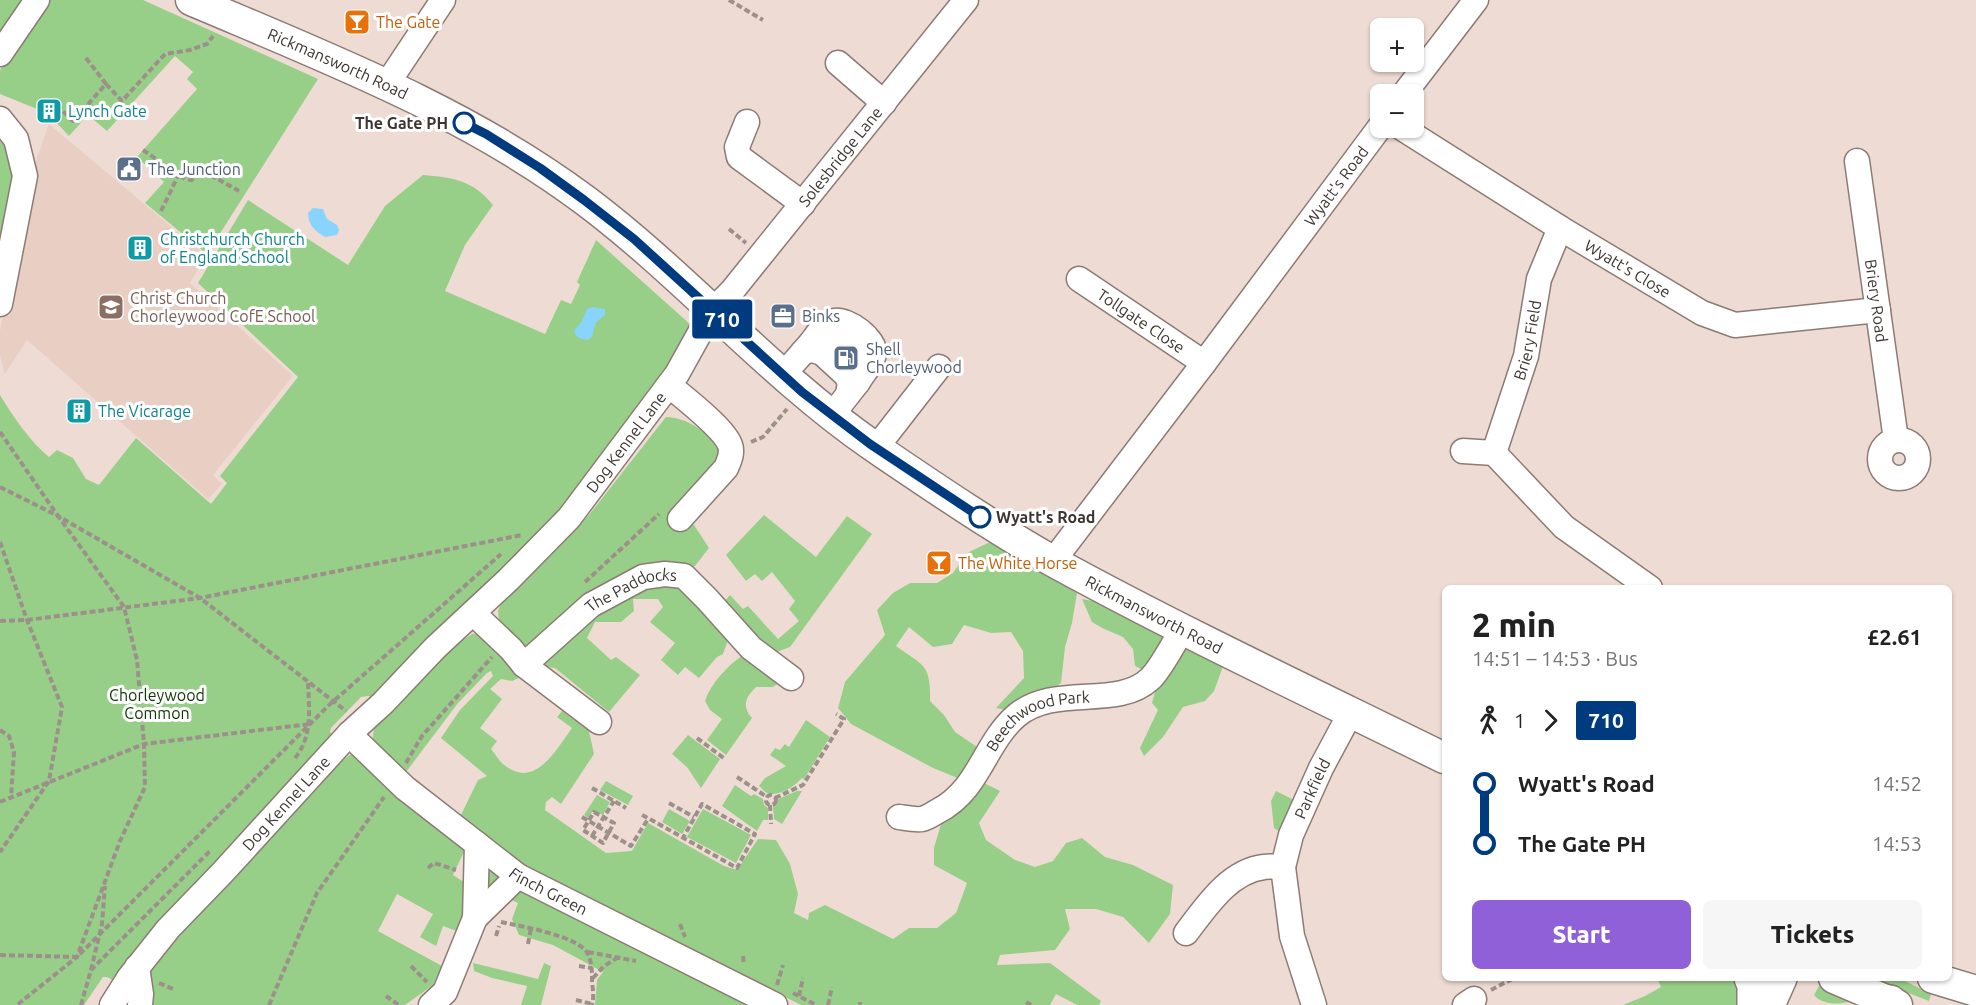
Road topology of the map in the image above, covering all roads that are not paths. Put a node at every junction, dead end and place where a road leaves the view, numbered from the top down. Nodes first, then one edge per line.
1 (37, 0) edge
2 (191, 0) edge
3 (443, 0) edge
4 (966, 0) edge
5 (1476, 0) edge
6 (0, 54) edge
7 (838, 63) dead end
8 (387, 84) junction
9 (1412, 84) edge
10 (884, 103) junction
11 (0, 119) edge
12 (747, 122) dead end
13 (1372, 138) edge
14 (1417, 138) edge
15 (1857, 161) dead end
16 (803, 204) junction
17 (1560, 228) junction
18 (1079, 279) dead end
19 (0, 304) edge
20 (712, 310) junction
21 (1878, 310) junction
22 (807, 347) junction
23 (1204, 363) junction
24 (939, 367) dead end
25 (793, 383) junction
26 (669, 385) junction
27 (846, 397) junction
28 (1896, 440) dead end
29 (876, 447) junction
30 (1463, 451) dead end
31 (1494, 453) junction
32 (670, 516) road end
33 (1053, 561) junction
34 (1646, 585) edge
35 (473, 613) junction
36 (1183, 629) junction
37 (518, 657) junction
38 (791, 678) dead end
39 (1351, 712) junction
40 (599, 722) dead end
41 (348, 723) junction
42 (1442, 758) edge
43 (899, 817) dead end
44 (477, 844) junction
45 (1283, 867) junction
46 (518, 876) junction
47 (476, 918) junction
48 (1186, 925) dead end
49 (137, 967) junction
50 (1752, 981) edge
51 (1779, 981) edge
52 (1800, 981) edge
53 (1840, 981) edge
54 (1942, 981) edge
55 (1976, 992) edge
56 (776, 995) edge
57 (432, 997) edge
58 (1889, 1004) edge
59 (112, 1005) edge
60 (140, 1005) edge
61 (1314, 1005) edge
62 (1754, 1005) edge
63 (1768, 1005) edge
64 (1792, 1005) edge

1 - 6 street
2 - 8 main road, Rickmansworth Road
3 - 8 street
4 - 10 street, Solesbridge Lane
5 - 9 street
7 - 10 street
8 - 20 main road, Rickmansworth Road
10 - 16 street, Solesbridge Lane
11 - 19 street
12 - 16 street
13 - 23 street, Wyatt's Road
14 - 17 street, Wyatt's Close
15 - 21 street, Briery Road
16 - 20 street, Solesbridge Lane
17 - 21 street, Wyatt's Close
17 - 31 street, Briery Field
18 - 23 street, Tollgate Close
20 - 25 main road, Rickmansworth Road
20 - 26 street, Dog Kennel Lane
21 - 28 street, Briery Road
22 - 25 street
22 - 27 street
22 - 27 street
23 - 33 street, Wyatt's Road
24 - 29 street
25 - 27 main road, Rickmansworth Road
26 - 32 street
26 - 35 street, Dog Kennel Lane
27 - 29 main road, Rickmansworth Road
29 - 33 main road, Rickmansworth Road
30 - 31 street
31 - 34 street
33 - 36 main road, Rickmansworth Road
35 - 37 street
35 - 41 street, Dog Kennel Lane
36 - 39 main road, Rickmansworth Road
36 - 43 street, Beechwood Park
37 - 38 street, The Paddocks
37 - 40 street
39 - 42 main road, Rickmansworth Road
39 - 45 street, Parkfield
41 - 44 street, Finch Green
41 - 49 street, Dog Kennel Lane
44 - 46 street, Finch Green
44 - 47 street
45 - 48 street
45 - 61 street, Parkfield
46 - 47 street
46 - 56 street, Finch Green
47 - 57 street
49 - 59 street, Dog Kennel Lane
49 - 60 street
50 - 62 highway
51 - 63 highway
52 - 64 highway
53 - 58 main road
54 - 55 main road

